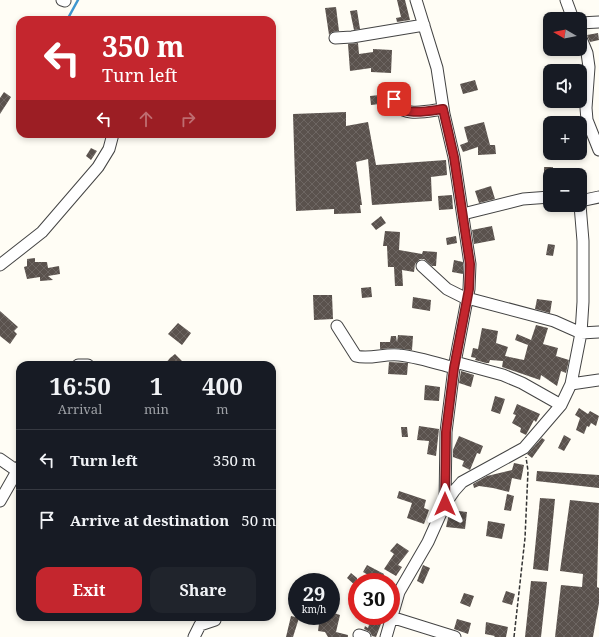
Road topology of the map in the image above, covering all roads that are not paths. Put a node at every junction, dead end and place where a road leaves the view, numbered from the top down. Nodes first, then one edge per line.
1 (416, 0) edge
2 (566, 0) edge
3 (570, 12) edge
4 (599, 22) edge
5 (587, 23) edge
6 (424, 26) junction
7 (335, 38) dead end
8 (587, 53) edge
9 (394, 99) dead end
10 (443, 109) junction
11 (112, 138) edge
12 (599, 150) edge
13 (599, 197) edge
14 (543, 198) edge
15 (587, 200) edge
16 (580, 212) edge
17 (463, 214) junction
18 (0, 265) edge
19 (422, 266) dead end
20 (467, 299) junction
21 (337, 326) dead end
22 (599, 332) edge
23 (581, 333) junction
24 (455, 365) junction
25 (599, 380) edge
26 (571, 384) junction
27 (561, 405) junction
28 (0, 459) edge
29 (16, 468) edge
30 (16, 475) edge
31 (0, 501) edge
32 (445, 504) junction
33 (400, 590) edge
34 (400, 620) edge
35 (212, 621) edge
36 (389, 625) edge
37 (194, 637) edge
38 (386, 637) edge
39 (455, 637) edge

1 - 6 street
2 - 3 street
4 - 5 street
6 - 7 street
6 - 10 street
8 - 12 street
9 - 10 street
10 - 17 street
11 - 18 street
13 - 15 street
14 - 17 street
16 - 23 street
17 - 20 street
19 - 20 street
20 - 23 street
20 - 24 street
21 - 24 street
22 - 23 street
23 - 26 street
24 - 27 street
24 - 32 street
25 - 26 street
26 - 27 street
27 - 32 street
28 - 29 street
30 - 31 street
32 - 33 street
34 - 39 street
35 - 37 street
36 - 38 street

